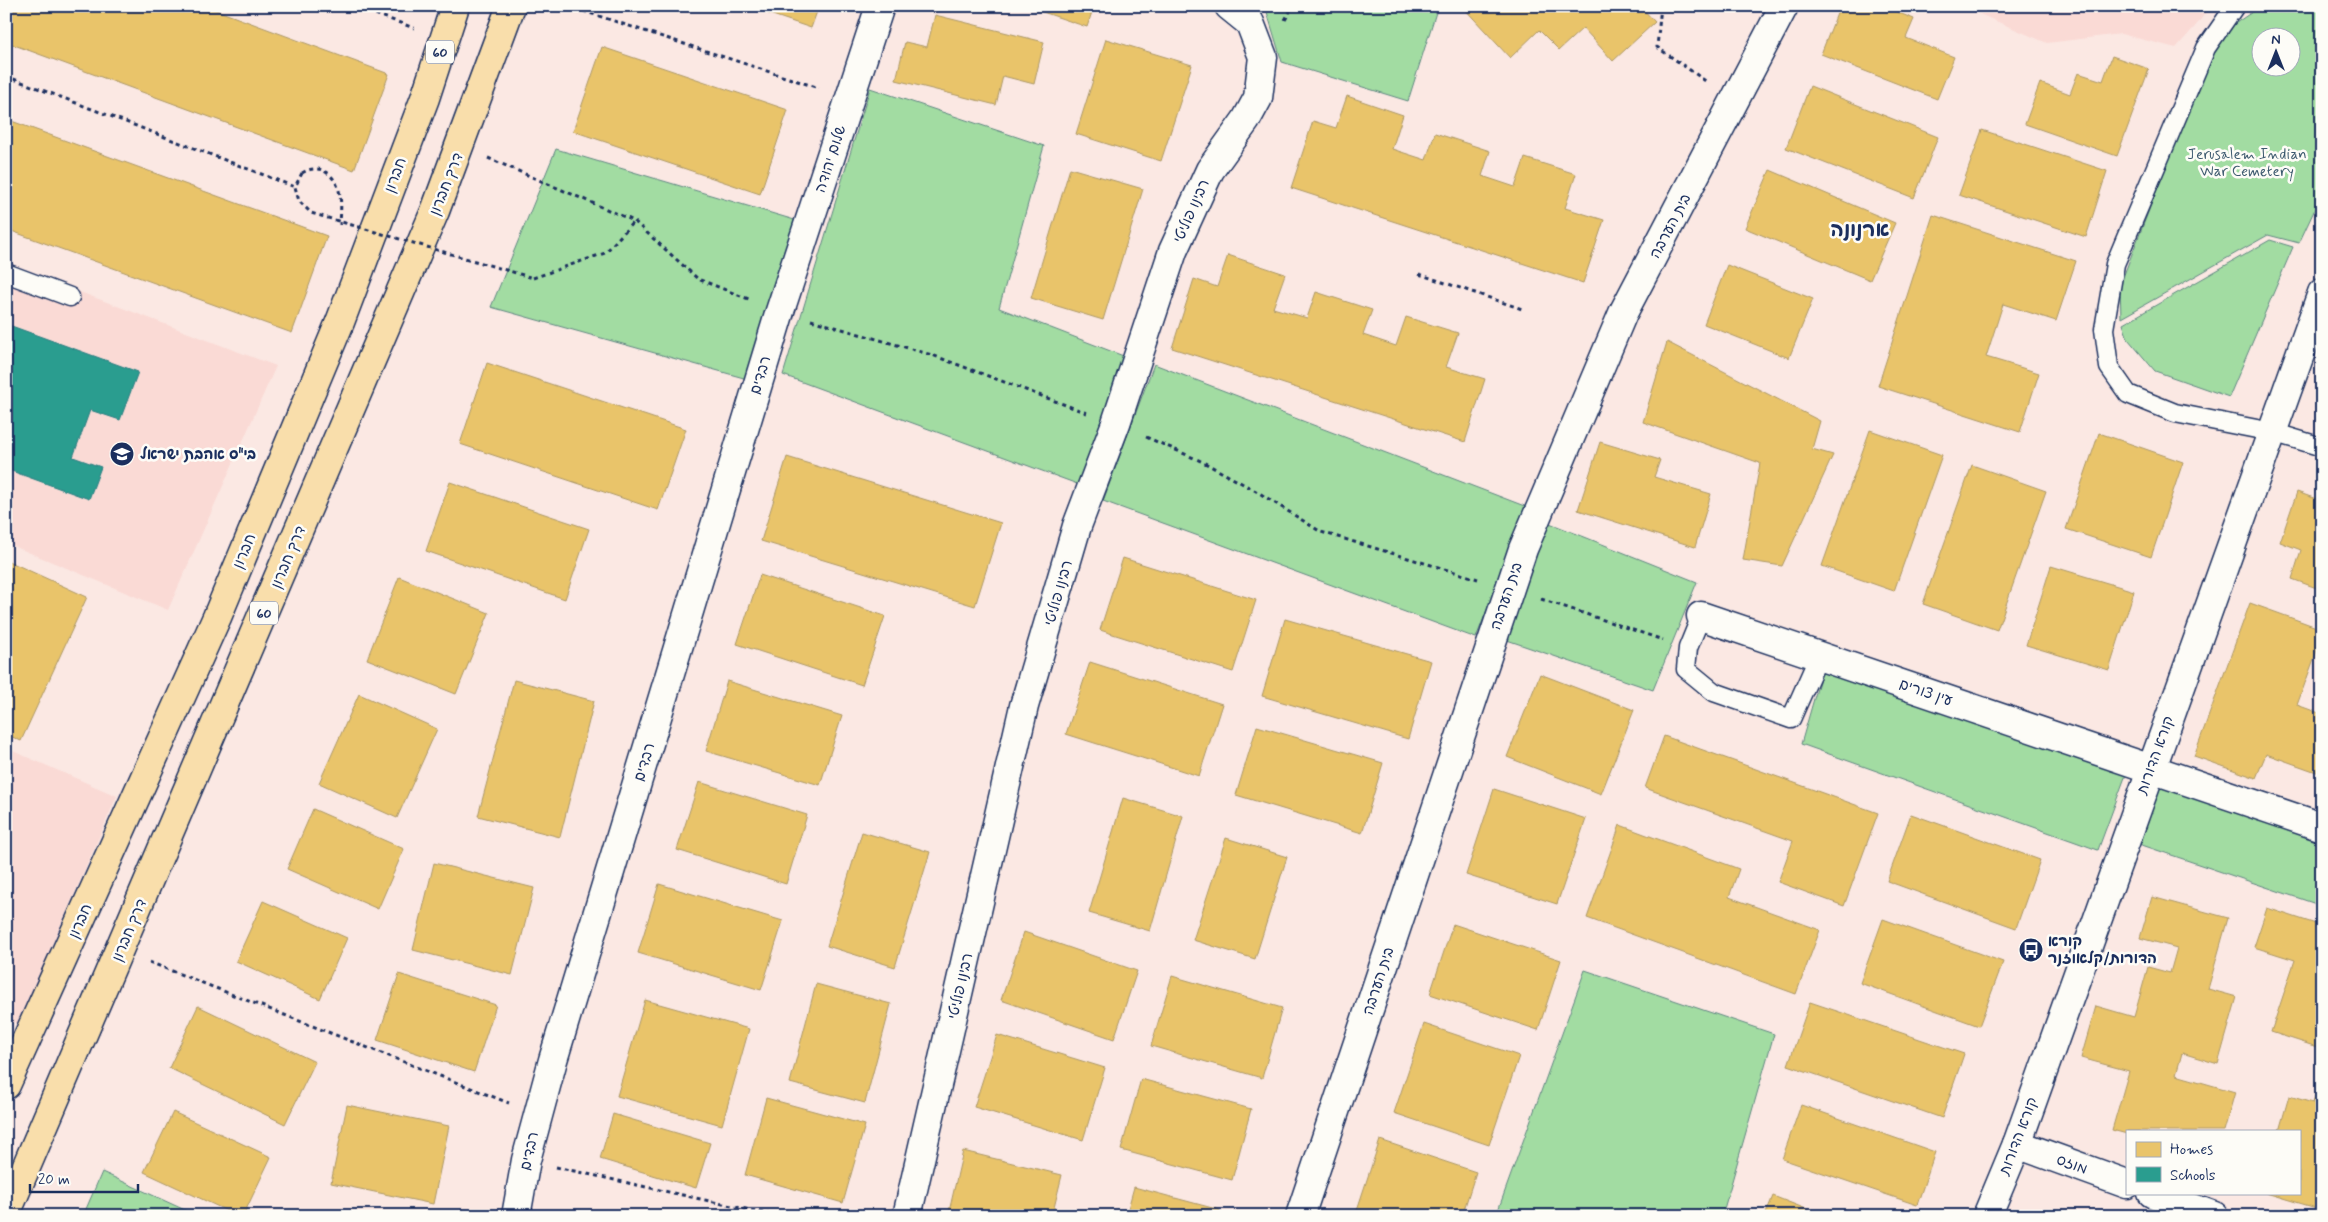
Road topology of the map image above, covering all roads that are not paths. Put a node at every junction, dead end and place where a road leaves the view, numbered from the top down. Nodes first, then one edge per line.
1 (455, 6) edge
2 (511, 6) edge
3 (880, 6) edge
4 (1229, 6) edge
5 (1784, 6) edge
6 (2235, 6) edge
7 (6, 273) edge
8 (2322, 294) edge
9 (70, 297) dead end
10 (780, 311) joint
11 (2272, 432) junction
12 (2322, 447) edge
13 (1701, 616) joint
14 (1819, 656) junction
15 (2150, 769) junction
16 (2322, 827) edge
17 (6, 1085) edge
18 (2017, 1144) junction
19 (2126, 1184) edge
20 (2155, 1194) edge
21 (6, 1214) edge
22 (516, 1216) edge
23 (907, 1216) edge
24 (1300, 1216) edge
25 (1987, 1216) edge
26 (2214, 1216) edge

1 - 17 highway, חברון / 60
2 - 21 highway, דרך חברון / 60
3 - 10 street, שלום יהודה
4 - 23 street, רבינו פוליטי
5 - 24 street, בית הערבה
6 - 11 lane
7 - 9 lane
8 - 11 street, קורא הדורות
10 - 22 street, רבדים
11 - 12 lane
11 - 15 street, קורא הדורות
13 - 14 street, עין צורים
13 - 14 lane
14 - 15 street, עין צורים
15 - 16 street, עין צורים
15 - 18 street, קורא הדורות
18 - 19 street, מוזס
18 - 25 street, קורא הדורות
20 - 26 street

